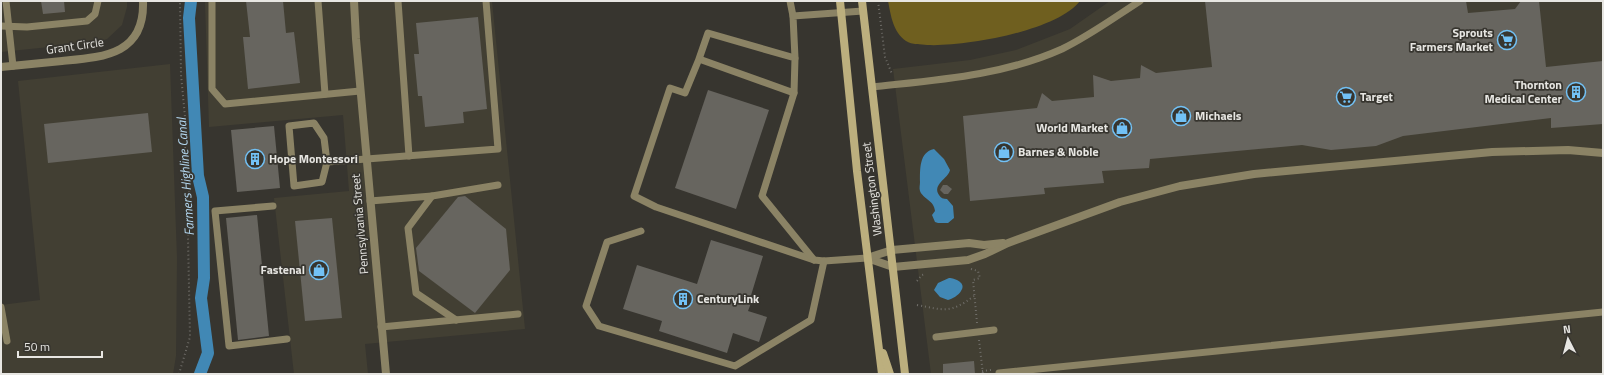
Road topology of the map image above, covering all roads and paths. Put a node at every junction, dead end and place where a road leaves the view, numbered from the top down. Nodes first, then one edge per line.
1 (6, 1) edge
2 (98, 1) edge
3 (143, 1) edge
4 (180, 1) edge
5 (212, 1) edge
6 (318, 1) edge
7 (354, 1) edge
8 (398, 1) edge
9 (486, 1) edge
10 (790, 1) edge
11 (840, 1) edge
12 (862, 1) edge
13 (878, 1) edge
14 (1140, 1) edge
15 (863, 11) junction
16 (841, 13) junction
17 (793, 16) junction
18 (1, 26) edge
19 (9, 26) junction
20 (795, 58) junction
21 (699, 59) junction
22 (13, 66) junction
23 (1, 67) edge
24 (892, 74) dead end
25 (872, 87) junction
26 (360, 91) junction
27 (794, 93) junction
28 (326, 94) junction
29 (1603, 153) edge
30 (409, 156) junction
31 (366, 159) junction
32 (327, 162) junction
33 (498, 185) dead end
34 (432, 196) junction
35 (370, 201) junction
36 (273, 206) dead end
37 (641, 232) dead end
38 (1008, 243) junction
39 (892, 250) junction
40 (867, 258) junction
41 (814, 260) junction
42 (824, 261) junction
43 (894, 267) junction
44 (964, 270) dead end
45 (928, 273) dead end
46 (917, 281) dead end
47 (974, 296) junction
48 (917, 305) dead end
49 (1, 307) edge
50 (1603, 312) edge
51 (518, 314) dead end
52 (456, 320) junction
53 (381, 328) junction
54 (994, 330) dead end
55 (978, 332) junction
56 (936, 338) dead end
57 (287, 339) dead end
58 (878, 339) junction
59 (6, 341) dead end
60 (998, 373) edge
61 (179, 374) edge
62 (386, 374) edge
63 (882, 374) edge
64 (890, 374) edge
65 (905, 374) edge
66 (983, 374) edge

1 - 19 lane
2 - 19 lane
3 - 22 street, Grant Circle
4 - 61 path
5 - 28 lane
6 - 28 lane
7 - 26 street, Pennsylvania Street
8 - 30 lane
9 - 30 lane
10 - 17 lane
11 - 16 main road, Washington Street
12 - 15 main road, Washington Street
13 - 24 path
14 - 25 lane
15 - 16 lane
15 - 25 main road, Washington Street
16 - 17 lane
16 - 40 main road, Washington Street
17 - 20 lane
18 - 19 lane
19 - 22 lane
20 - 21 lane
20 - 27 lane
21 - 27 lane
21 - 41 lane
22 - 23 street, Grant Circle
25 - 39 main road, Washington Street
26 - 28 lane
26 - 31 street, Pennsylvania Street
27 - 41 lane
29 - 38 street
30 - 31 lane
31 - 32 lane
31 - 35 street, Pennsylvania Street
32 - 32 lane
33 - 34 lane
34 - 35 lane
34 - 52 lane
35 - 53 street, Pennsylvania Street
36 - 57 lane
37 - 42 lane
38 - 39 street
38 - 43 street
39 - 40 street
39 - 43 main road, Washington Street
40 - 42 lane
40 - 43 street
40 - 58 main road, Washington Street
41 - 42 lane
43 - 65 main road, Washington Street
44 - 47 path
45 - 46 path
47 - 48 path
47 - 55 path
49 - 59 lane
50 - 60 lane
51 - 52 lane
52 - 53 lane
53 - 62 street, Pennsylvania Street
54 - 55 lane
55 - 56 lane
55 - 66 path
58 - 63 main road, Washington Street
58 - 64 main road

